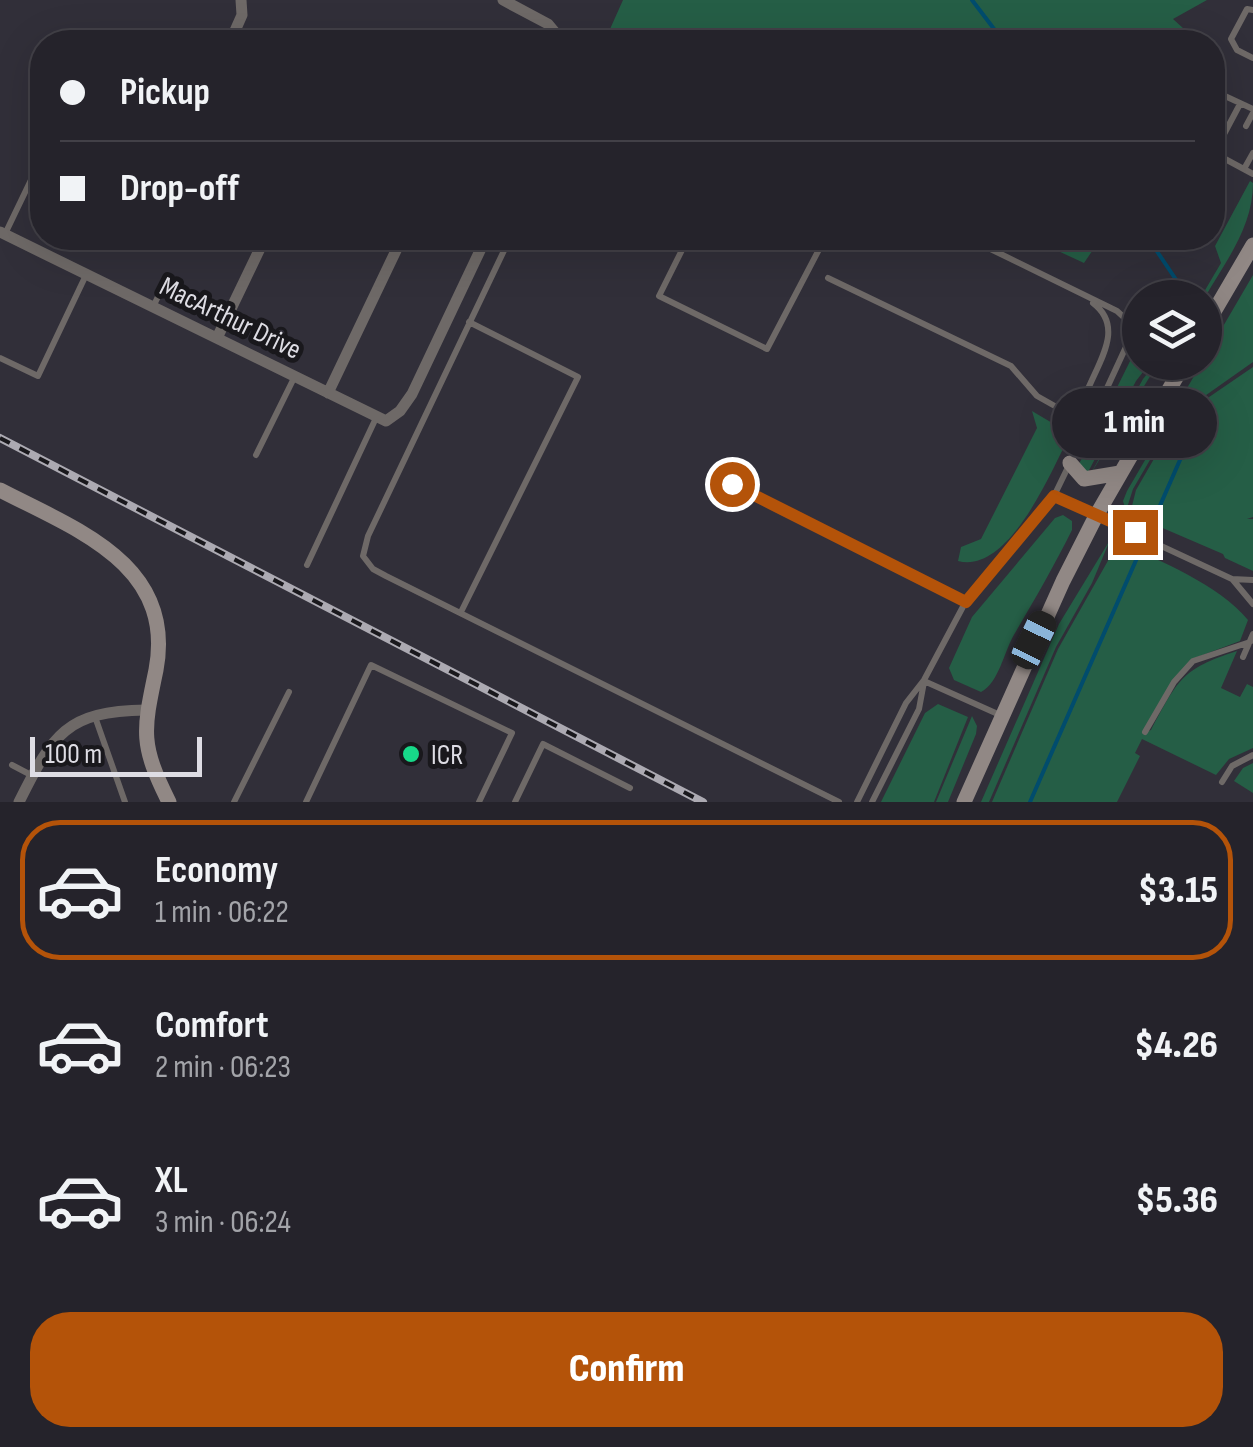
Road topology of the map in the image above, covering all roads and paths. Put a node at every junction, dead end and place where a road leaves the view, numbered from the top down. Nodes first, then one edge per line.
1 (241, 0) edge
2 (503, 0) edge
3 (1253, 10) edge
4 (236, 30) edge
5 (553, 30) edge
6 (1253, 58) edge
7 (1225, 96) edge
8 (1240, 104) junction
9 (1253, 111) edge
10 (1246, 126) dead end
11 (1225, 132) edge
12 (1233, 148) dead end
13 (1253, 153) edge
14 (1227, 160) joint
15 (1244, 169) junction
16 (1253, 174) edge
17 (30, 180) edge
18 (3, 233) edge
19 (1253, 245) edge
20 (30, 246) edge
21 (37, 250) edge
22 (259, 250) edge
23 (396, 250) edge
24 (480, 250) edge
25 (504, 250) edge
26 (682, 250) edge
27 (818, 250) edge
28 (992, 250) edge
29 (86, 274) junction
30 (828, 278) dead end
31 (1077, 292) junction
32 (1222, 299) edge
33 (153, 307) junction
34 (228, 314) junction
35 (469, 322) junction
36 (217, 338) junction
37 (0, 358) edge
38 (295, 377) junction
39 (1174, 380) edge
40 (328, 393) junction
41 (1092, 404) junction
42 (382, 419) junction
43 (1085, 423) junction
44 (256, 456) dead end
45 (1070, 464) junction
46 (1120, 473) junction
47 (732, 484) dead end
48 (1, 493) edge
49 (1054, 496) junction
50 (1096, 516) junction
51 (307, 565) dead end
52 (1232, 579) junction
53 (1253, 580) edge
54 (966, 602) junction
55 (1253, 604) edge
56 (461, 612) junction
57 (1251, 638) edge
58 (1243, 656) dead end
59 (924, 680) junction
60 (289, 692) dead end
61 (146, 710) junction
62 (94, 714) junction
63 (1001, 715) junction
64 (1145, 732) dead end
65 (1253, 755) edge
66 (12, 765) dead end
67 (32, 775) junction
68 (1222, 782) dead end
69 (630, 788) dead end
70 (19, 802) edge
71 (125, 802) edge
72 (170, 802) edge
73 (234, 802) edge
74 (306, 802) edge
75 (479, 802) edge
76 (514, 802) edge
77 (839, 802) edge
78 (857, 802) edge
79 (872, 802) edge
80 (964, 802) edge

1 - 4 street
2 - 5 street
3 - 6 lane
7 - 8 lane
8 - 9 lane
8 - 11 lane
9 - 10 lane
12 - 14 lane
13 - 15 lane
14 - 15 lane
15 - 16 lane
17 - 18 lane
18 - 20 street, MacArthur Drive
19 - 32 main road
21 - 29 street, MacArthur Drive
22 - 34 street
23 - 40 street
24 - 42 street
25 - 35 lane
26 - 27 lane
28 - 31 lane
29 - 33 street, MacArthur Drive
29 - 37 lane
30 - 43 lane
31 - 41 lane
31 - 41 lane
33 - 34 lane
33 - 36 street, MacArthur Drive
34 - 36 street
35 - 56 lane
35 - 56 lane
36 - 38 street, MacArthur Drive
38 - 40 street, MacArthur Drive
38 - 44 lane
39 - 46 main road
40 - 42 street, MacArthur Drive
41 - 43 lane
42 - 51 lane
43 - 45 lane
45 - 46 main road
45 - 49 lane
46 - 50 main road
47 - 54 lane
48 - 61 main road
49 - 50 lane
49 - 54 lane
50 - 52 lane
50 - 63 main road
52 - 53 lane
52 - 55 lane
54 - 59 lane
56 - 77 lane
57 - 58 lane
57 - 64 lane
59 - 63 lane
59 - 78 lane
59 - 79 lane
60 - 73 lane
61 - 62 street
61 - 72 main road
62 - 67 street
62 - 71 lane
63 - 80 main road
65 - 68 lane
66 - 67 lane
67 - 70 street
69 - 76 lane
74 - 75 lane

